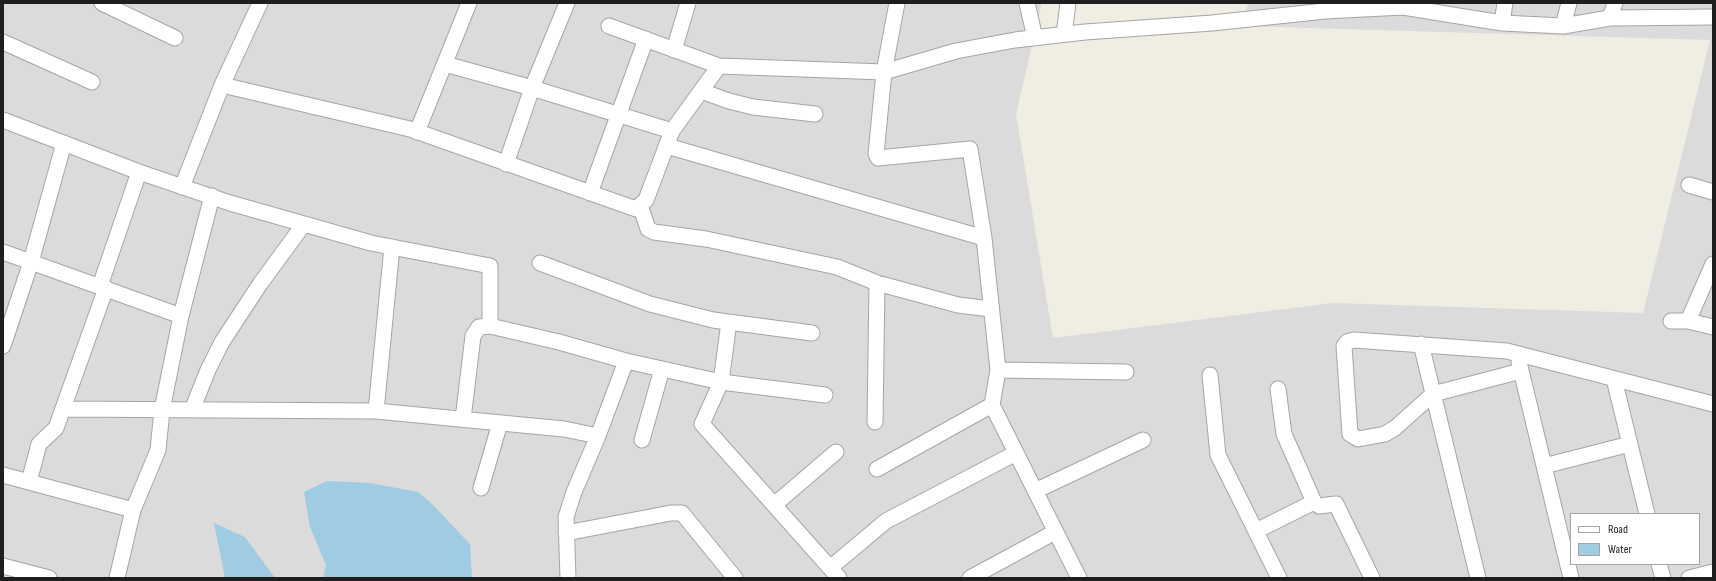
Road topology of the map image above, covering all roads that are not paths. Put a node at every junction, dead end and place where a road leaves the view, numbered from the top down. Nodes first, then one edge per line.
1 (102, 3) edge
2 (260, 3) edge
3 (469, 3) edge
4 (567, 3) edge
5 (688, 3) edge
6 (897, 3) edge
7 (1027, 3) edge
8 (1068, 3) edge
9 (1505, 3) edge
10 (1569, 3) edge
11 (1615, 3) edge
12 (1403, 5) edge
13 (1713, 17) edge
14 (1610, 18) junction
15 (1502, 23) junction
16 (609, 26) dead end
17 (1563, 26) junction
18 (1064, 34) junction
19 (175, 38) dead end
20 (1035, 38) junction
21 (646, 39) junction
22 (3, 42) edge
23 (674, 50) junction
24 (444, 64) junction
25 (719, 66) junction
26 (884, 72) junction
27 (92, 82) dead end
28 (222, 85) junction
29 (532, 88) junction
30 (701, 91) junction
31 (815, 114) dead end
32 (619, 115) junction
33 (3, 120) edge
34 (672, 131) junction
35 (417, 132) junction
36 (64, 143) junction
37 (667, 146) junction
38 (506, 164) junction
39 (139, 172) junction
40 (1688, 185) dead end
41 (182, 187) junction
42 (1713, 192) edge
43 (590, 193) junction
44 (212, 196) junction
45 (640, 205) junction
46 (304, 224) junction
47 (984, 238) junction
48 (392, 247) junction
49 (3, 252) edge
50 (31, 262) junction
51 (540, 263) dead end
52 (1713, 264) edge
53 (877, 283) junction
54 (103, 287) junction
55 (991, 309) junction
56 (180, 316) junction
57 (1671, 321) dead end
58 (1688, 321) junction
59 (729, 322) junction
60 (490, 326) junction
61 (1713, 327) edge
62 (812, 333) dead end
63 (1421, 344) junction
64 (3, 346) edge
65 (1517, 353) junction
66 (626, 361) junction
67 (662, 369) junction
68 (998, 370) junction
69 (1521, 371) junction
70 (1126, 372) dead end
71 (1210, 376) dead end
72 (1614, 379) junction
73 (721, 382) junction
74 (1278, 389) dead end
75 (1433, 394) junction
76 (825, 395) dead end
77 (1713, 404) edge
78 (992, 405) junction
79 (63, 409) junction
80 (162, 410) junction
81 (192, 410) junction
82 (376, 411) junction
83 (463, 419) junction
84 (874, 422) dead end
85 (500, 423) junction
86 (598, 436) junction
87 (642, 440) dead end
88 (1143, 440) dead end
89 (1630, 444) junction
90 (836, 452) dead end
91 (1016, 453) junction
92 (1544, 466) junction
93 (877, 469) dead end
94 (3, 475) edge
95 (29, 482) junction
96 (481, 488) dead end
97 (1035, 491) junction
98 (1314, 502) junction
99 (774, 505) junction
100 (133, 510) junction
101 (1647, 513) edge
102 (1256, 531) junction
103 (1055, 532) junction
104 (566, 533) junction
105 (1659, 565) edge
106 (3, 566) edge
107 (1713, 572) edge
108 (835, 573) edge
109 (734, 577) edge
110 (49, 578) edge
111 (117, 578) edge
112 (568, 578) edge
113 (970, 578) edge
114 (1079, 578) edge
115 (1278, 578) edge
116 (1372, 578) edge
117 (1478, 578) edge
118 (1571, 578) edge
119 (1663, 578) edge
120 (1689, 578) edge

1 - 19 street
2 - 28 street
3 - 24 street
4 - 29 street
5 - 23 street
6 - 26 street
7 - 20 street
8 - 18 street
9 - 15 street
10 - 17 street
11 - 14 street
12 - 15 street
12 - 18 street
13 - 14 street
14 - 17 street
15 - 17 street
16 - 21 street
18 - 20 street
20 - 26 street
21 - 23 street
21 - 32 street
22 - 27 street
23 - 25 street
24 - 29 street
24 - 35 street
25 - 26 street
25 - 30 street
26 - 47 street
28 - 35 street
28 - 41 street
29 - 32 street
29 - 38 street
30 - 31 street
30 - 34 street
32 - 34 street
32 - 43 street
33 - 36 street
34 - 37 street
35 - 38 street
36 - 39 street
36 - 50 street
37 - 45 street
37 - 47 street
38 - 43 street
39 - 41 street
39 - 54 street
40 - 42 street
41 - 44 street
43 - 45 street
44 - 46 street
44 - 56 street
45 - 53 street
46 - 48 street
46 - 81 street
47 - 55 street
48 - 60 street
48 - 82 street
49 - 50 street
50 - 54 street
50 - 64 street
51 - 59 street
52 - 58 street
53 - 55 street
53 - 84 street
54 - 56 street
54 - 79 street
55 - 68 street
56 - 80 street
57 - 58 street
58 - 61 street
59 - 62 street
59 - 73 street
60 - 66 street
60 - 83 street
63 - 65 street
63 - 75 street
63 - 75 street
65 - 69 street
65 - 72 street
66 - 67 street
66 - 86 street
67 - 73 street
67 - 87 street
68 - 70 street
68 - 78 street
69 - 75 street
69 - 92 street
71 - 102 street
72 - 77 street
72 - 89 street
73 - 76 street
73 - 99 street
74 - 98 street
75 - 117 street
78 - 91 street
78 - 93 street
79 - 80 street
79 - 95 street
80 - 81 street
80 - 100 street
81 - 82 street
82 - 83 street
83 - 85 street
85 - 86 street
85 - 96 street
86 - 104 street
88 - 97 street
89 - 92 street
89 - 101 street
90 - 99 street
91 - 97 street
91 - 108 street
92 - 118 street
94 - 95 street
95 - 100 street
97 - 103 street
98 - 102 street
98 - 116 street
99 - 108 street
100 - 111 street
102 - 115 street
103 - 113 street
103 - 114 street
104 - 109 street
104 - 112 street
105 - 119 street
106 - 110 street
107 - 120 street

